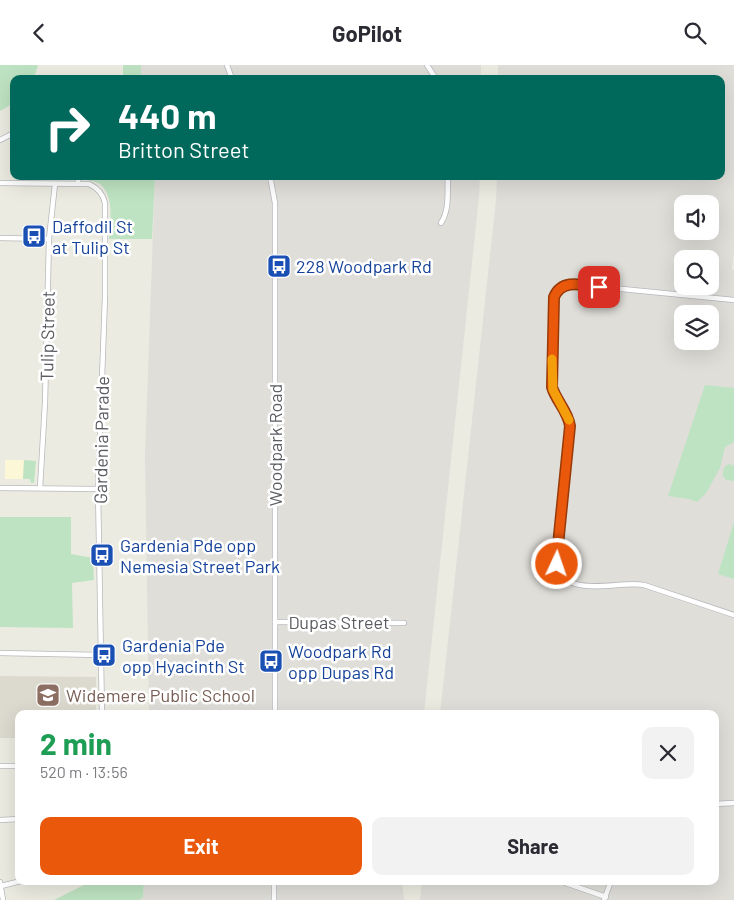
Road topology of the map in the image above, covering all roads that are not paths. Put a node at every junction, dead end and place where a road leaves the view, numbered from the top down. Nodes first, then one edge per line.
1 (78, 180) edge
2 (271, 180) edge
3 (448, 180) edge
4 (0, 183) edge
5 (55, 184) junction
6 (78, 184) junction
7 (441, 223) dead end
8 (0, 239) edge
9 (49, 239) junction
10 (734, 300) edge
11 (0, 488) edge
12 (40, 488) junction
13 (98, 489) junction
14 (734, 615) edge
15 (275, 622) junction
16 (404, 623) dead end
17 (0, 653) edge
18 (101, 655) junction
19 (102, 710) edge
20 (274, 710) edge
21 (0, 766) edge
22 (15, 766) edge
23 (734, 803) edge
24 (719, 805) edge
25 (15, 819) edge
26 (0, 820) edge
27 (15, 882) edge
28 (1, 884) edge
29 (274, 885) edge
30 (571, 885) edge
31 (610, 885) edge
32 (605, 898) edge
33 (3, 900) edge
34 (274, 900) edge

1 - 6 street
2 - 15 street, Woodpark Road
3 - 7 street
4 - 5 street, Gardenia Parade
5 - 6 street, Gardenia Parade
5 - 9 street, Tulip Street
6 - 13 street, Gardenia Parade
8 - 9 street
9 - 12 street, Tulip Street
10 - 14 street
11 - 12 street
12 - 13 street
13 - 18 street, Gardenia Parade
15 - 16 street, Dupas Street
15 - 20 street, Woodpark Road
17 - 18 street
18 - 19 street, Gardenia Parade
21 - 22 street
23 - 24 street
25 - 26 street
27 - 28 street
28 - 33 street
29 - 34 street
30 - 32 street
31 - 32 street

